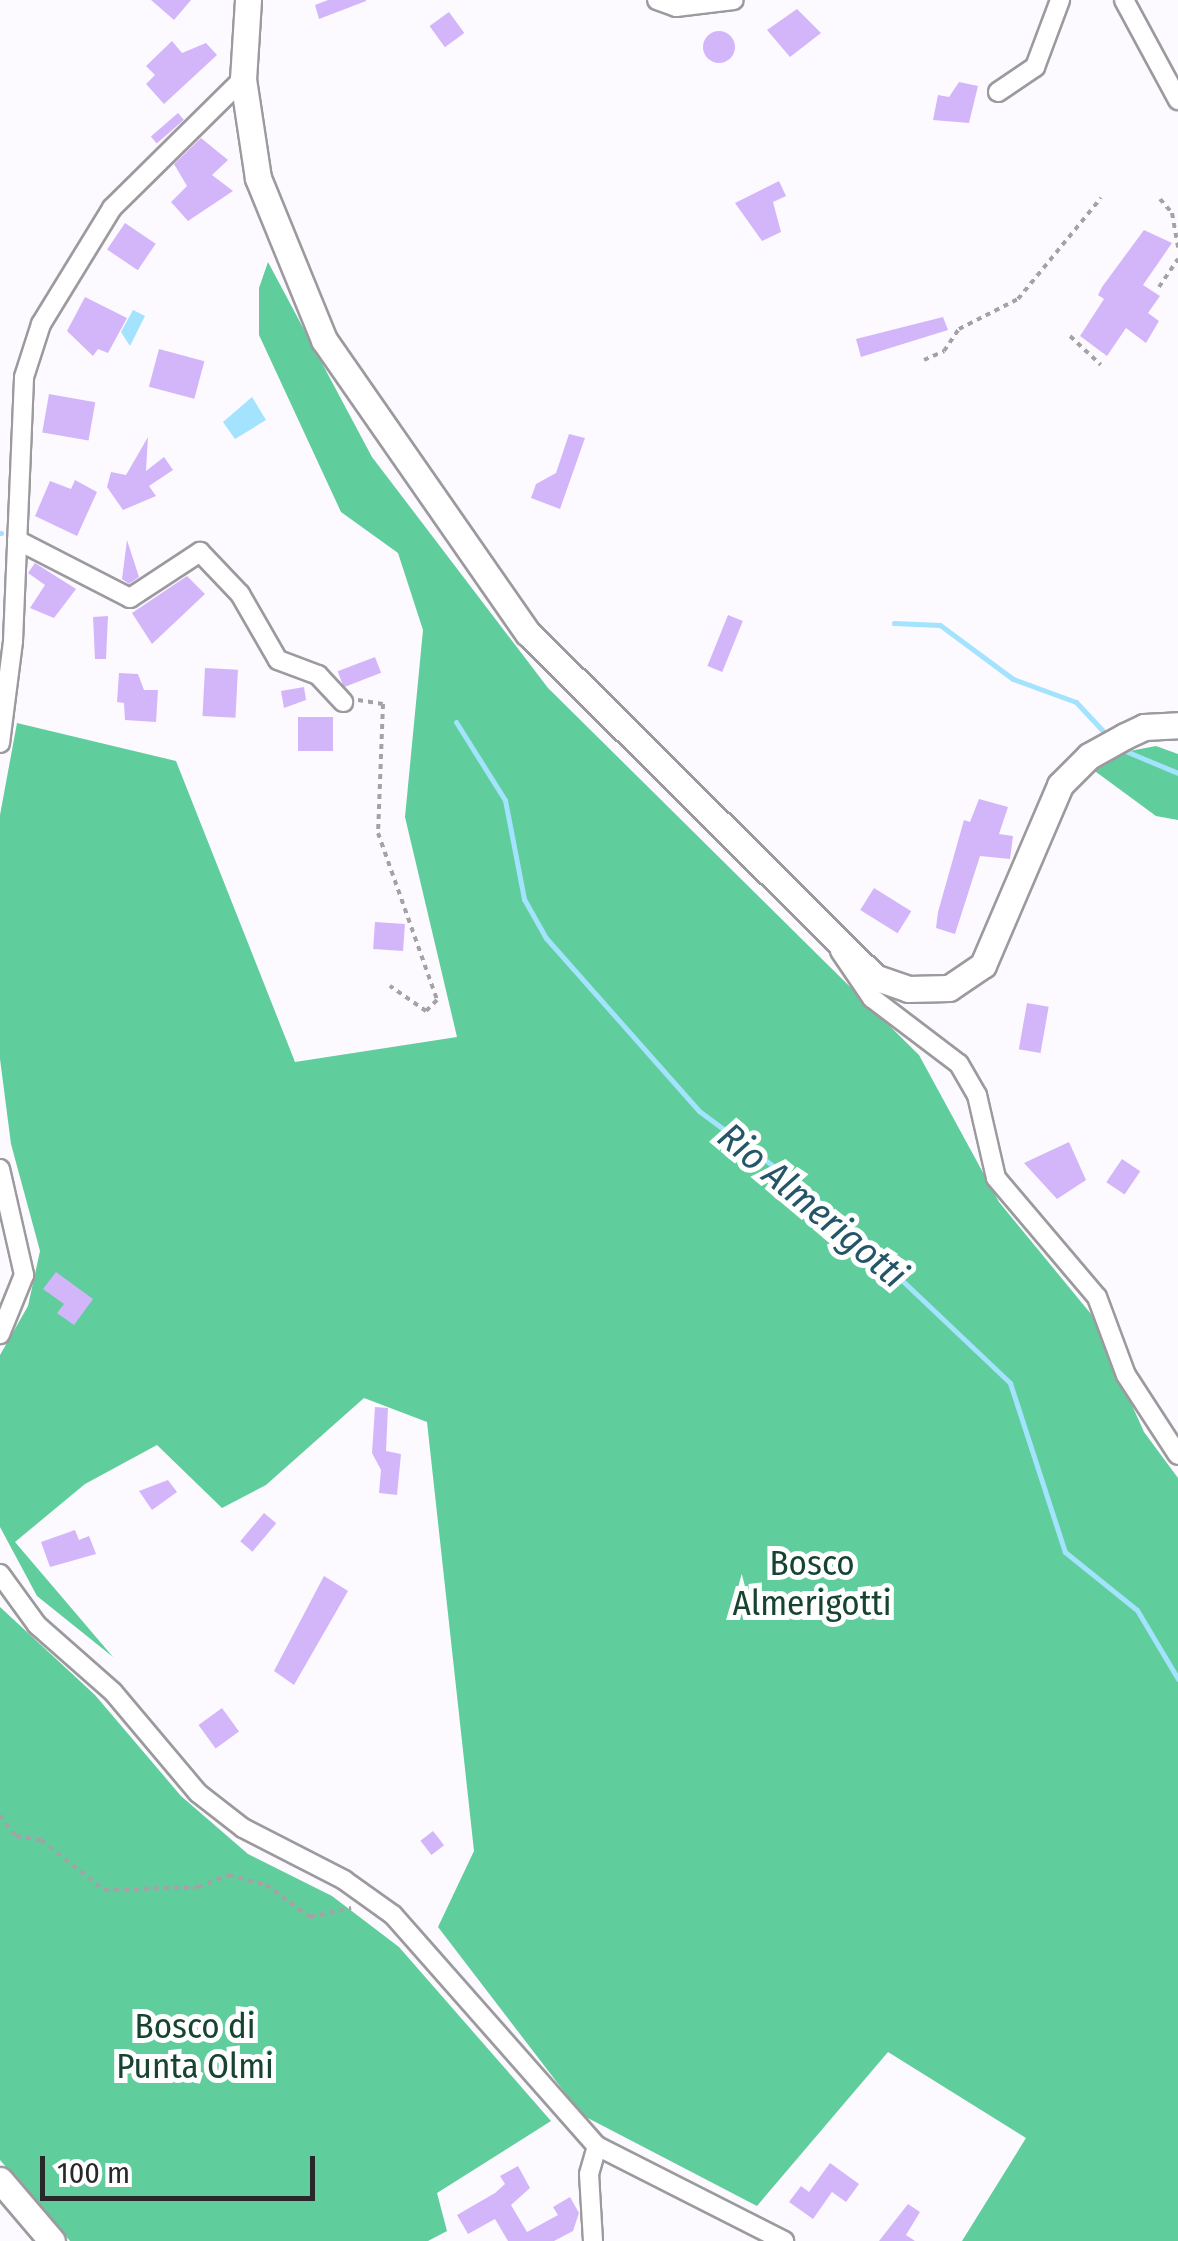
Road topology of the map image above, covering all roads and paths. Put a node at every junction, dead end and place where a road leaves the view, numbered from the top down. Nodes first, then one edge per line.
1 (248, 0) edge
2 (657, 0) edge
3 (734, 0) edge
4 (1060, 0) edge
5 (1124, 0) edge
6 (243, 79) junction
7 (998, 92) dead end
8 (1178, 100) edge
9 (1101, 198) dead end
10 (1160, 199) dead end
11 (1178, 247) edge
12 (1178, 259) edge
13 (1159, 287) dead end
14 (1070, 336) dead end
15 (924, 360) dead end
16 (1101, 365) dead end
17 (16, 540) junction
18 (343, 702) joint
19 (1178, 725) edge
20 (0, 743) edge
21 (835, 942) junction
22 (390, 986) dead end
23 (0, 1169) edge
24 (0, 1334) edge
25 (1178, 1456) edge
26 (0, 1574) edge
27 (0, 1814) edge
28 (365, 1895) junction
29 (597, 2146) junction
30 (0, 2180) edge
31 (52, 2241) edge
32 (594, 2241) edge
33 (784, 2241) edge

1 - 6 street
2 - 3 street
4 - 7 street
5 - 8 street
6 - 17 street
6 - 21 street
9 - 15 path
10 - 11 path
12 - 13 path
14 - 16 path
17 - 18 street
17 - 20 street
18 - 22 path
19 - 21 street
21 - 25 street
23 - 24 street
26 - 28 street
27 - 28 path
28 - 29 street
29 - 32 street
29 - 33 street
30 - 31 street

